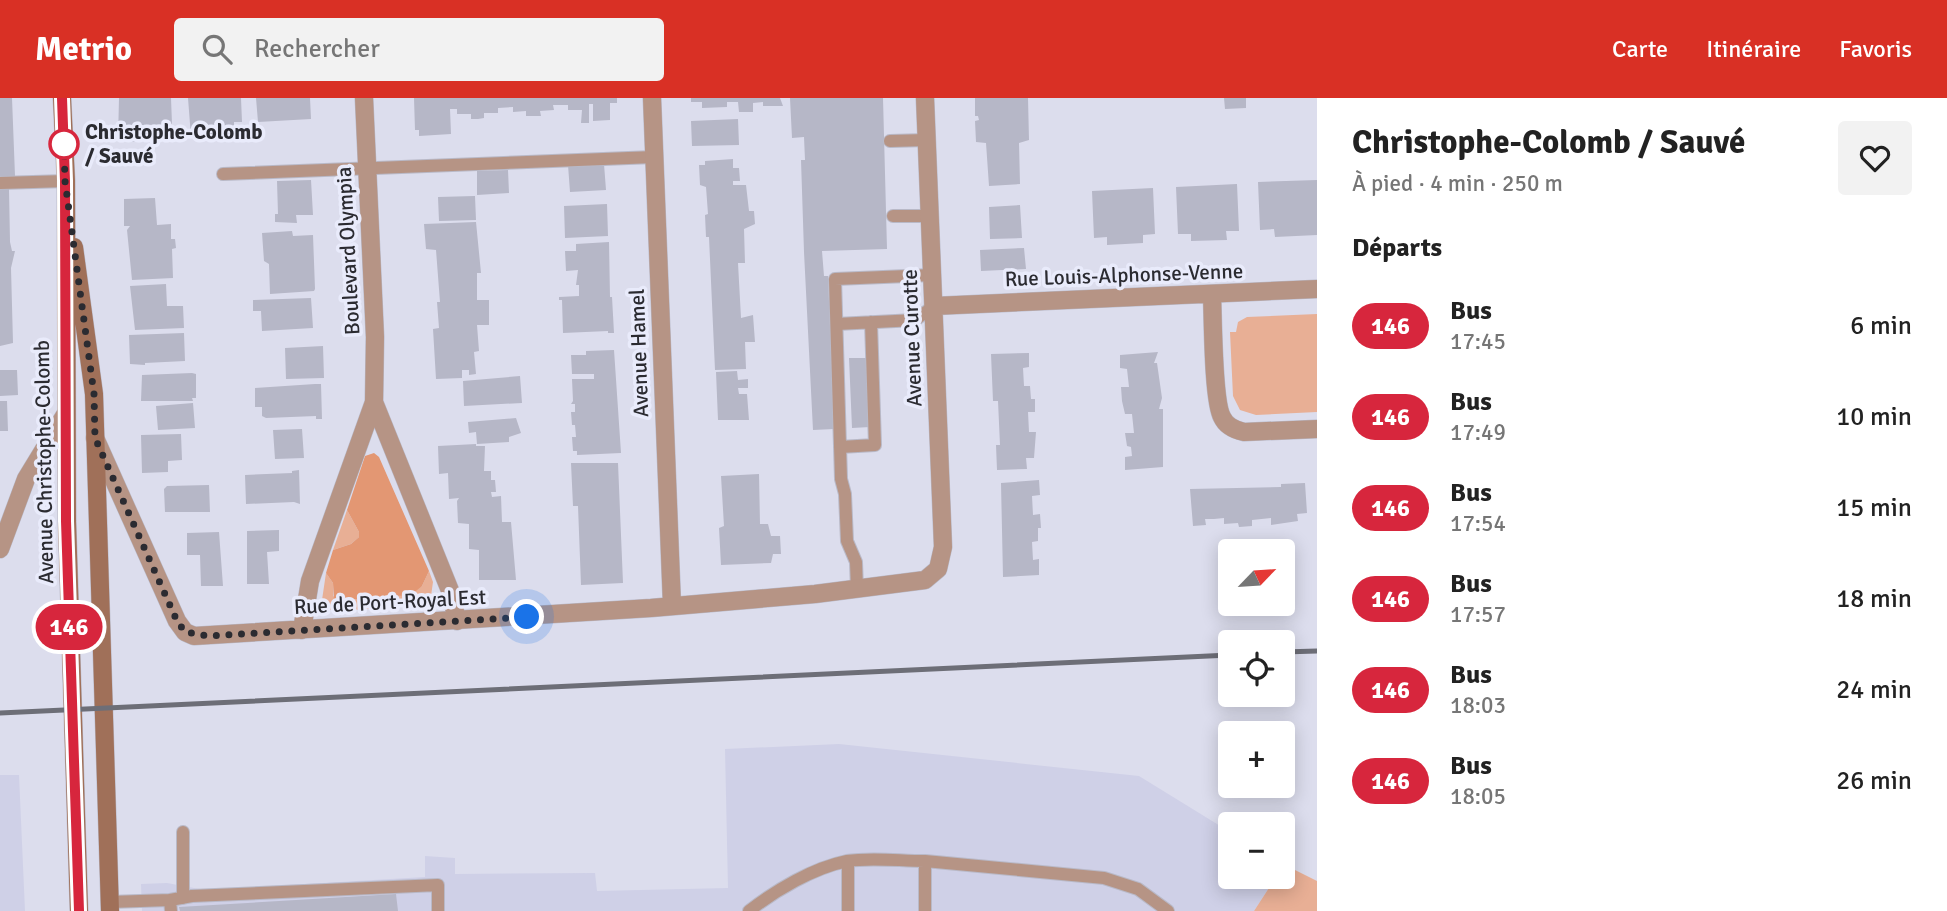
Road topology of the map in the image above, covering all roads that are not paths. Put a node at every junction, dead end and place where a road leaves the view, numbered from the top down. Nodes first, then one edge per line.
1 (62, 98) edge
2 (364, 98) edge
3 (652, 98) edge
4 (925, 98) edge
5 (927, 140) junction
6 (890, 141) dead end
7 (654, 157) junction
8 (367, 167) junction
9 (223, 174) dead end
10 (65, 181) junction
11 (0, 183) edge
12 (893, 216) dead end
13 (930, 216) junction
14 (932, 275) junction
15 (1317, 289) edge
16 (1212, 295) junction
17 (934, 306) junction
18 (871, 322) junction
19 (836, 324) junction
20 (374, 402) junction
21 (65, 415) junction
22 (1317, 429) edge
23 (95, 438) junction
24 (840, 447) junction
25 (0, 548) edge
26 (934, 574) joint
27 (857, 589) junction
28 (672, 606) junction
29 (457, 621) junction
30 (302, 630) junction
31 (183, 832) dead end
32 (848, 861) junction
33 (925, 861) junction
34 (175, 903) edge
35 (110, 907) edge
36 (79, 911) edge
37 (438, 911) edge
38 (749, 911) edge
39 (848, 911) edge
40 (925, 911) edge
41 (1168, 911) edge

1 - 10 main road, Avenue Christophe-Colomb
2 - 8 street, Boulevard Olympia
3 - 7 street, Avenue Hamel
4 - 5 street, Avenue Curotte
5 - 6 lane
5 - 13 street, Avenue Curotte
7 - 8 lane
7 - 28 street, Avenue Hamel
8 - 9 lane
8 - 20 street, Boulevard Olympia
10 - 11 lane
10 - 21 main road, Avenue Christophe-Colomb
10 - 23 main road, Avenue Christophe-Colomb
12 - 13 lane
13 - 14 street, Avenue Curotte
14 - 17 street, Avenue Curotte
14 - 19 lane
15 - 16 street, Rue Louis-Alphonse-Venne
16 - 17 street, Rue Louis-Alphonse-Venne
16 - 22 street
17 - 18 lane
17 - 26 street, Avenue Curotte
18 - 19 lane
18 - 24 lane
19 - 24 lane
20 - 29 street, Boulevard Olympia
20 - 30 street, Boulevard Olympia
21 - 25 street
21 - 36 main road, Avenue Christophe-Colomb
23 - 30 street, Rue de Port-Royal Est
23 - 35 main road, Avenue Christophe-Colomb
24 - 27 lane
26 - 27 street, Rue de Port-Royal Est
27 - 28 street, Rue de Port-Royal Est
28 - 29 street, Rue de Port-Royal Est
29 - 30 street, Rue de Port-Royal Est
31 - 34 lane
32 - 33 lane
32 - 38 lane
32 - 39 lane
33 - 40 lane
33 - 41 lane
34 - 35 lane
34 - 37 lane

